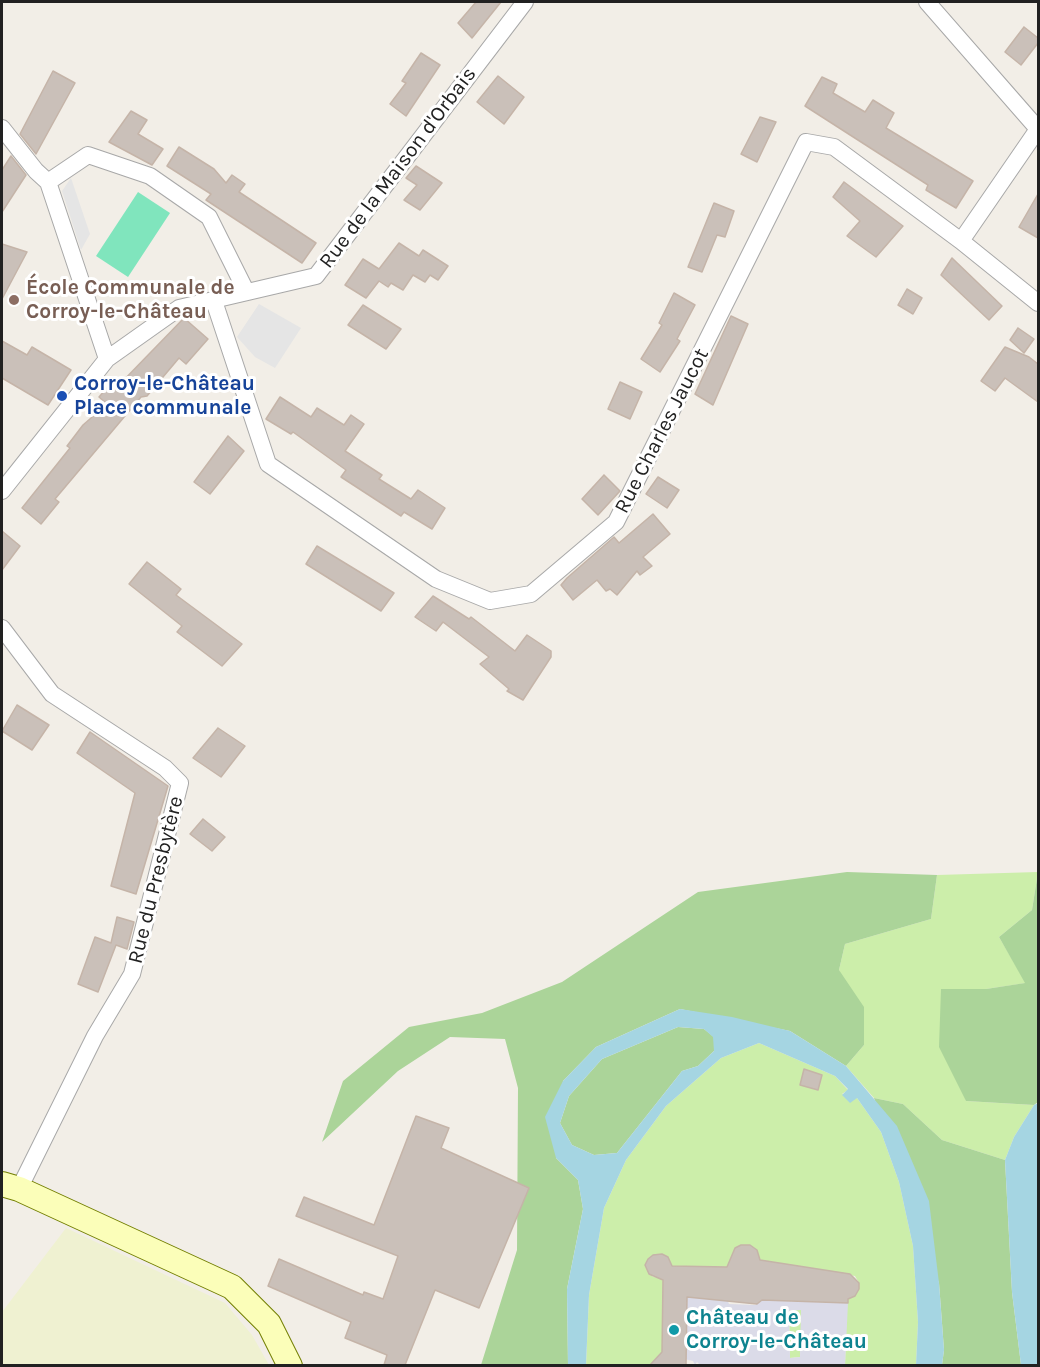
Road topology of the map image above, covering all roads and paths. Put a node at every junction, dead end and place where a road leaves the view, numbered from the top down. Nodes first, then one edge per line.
1 (525, 2) edge
2 (927, 2) edge
3 (2, 128) edge
4 (1038, 129) edge
5 (48, 182) junction
6 (961, 241) junction
7 (246, 291) junction
8 (214, 301) junction
9 (1038, 303) edge
10 (107, 359) junction
11 (2, 491) edge
12 (2, 628) edge
13 (10, 1186) edge
14 (290, 1365) edge

1 - 7 street, Rue de la Maison d'Orbais
2 - 4 street
3 - 5 street
4 - 6 street
5 - 7 street
5 - 10 street
6 - 8 street, Rue Charles Jaucot
6 - 9 street
7 - 8 street, Rue de la Maison d'Orbais
8 - 10 street, Rue de la Maison d'Orbais
10 - 11 street, Rue de la Maison d'Orbais
12 - 13 street, Rue du Presbytère
13 - 14 street

